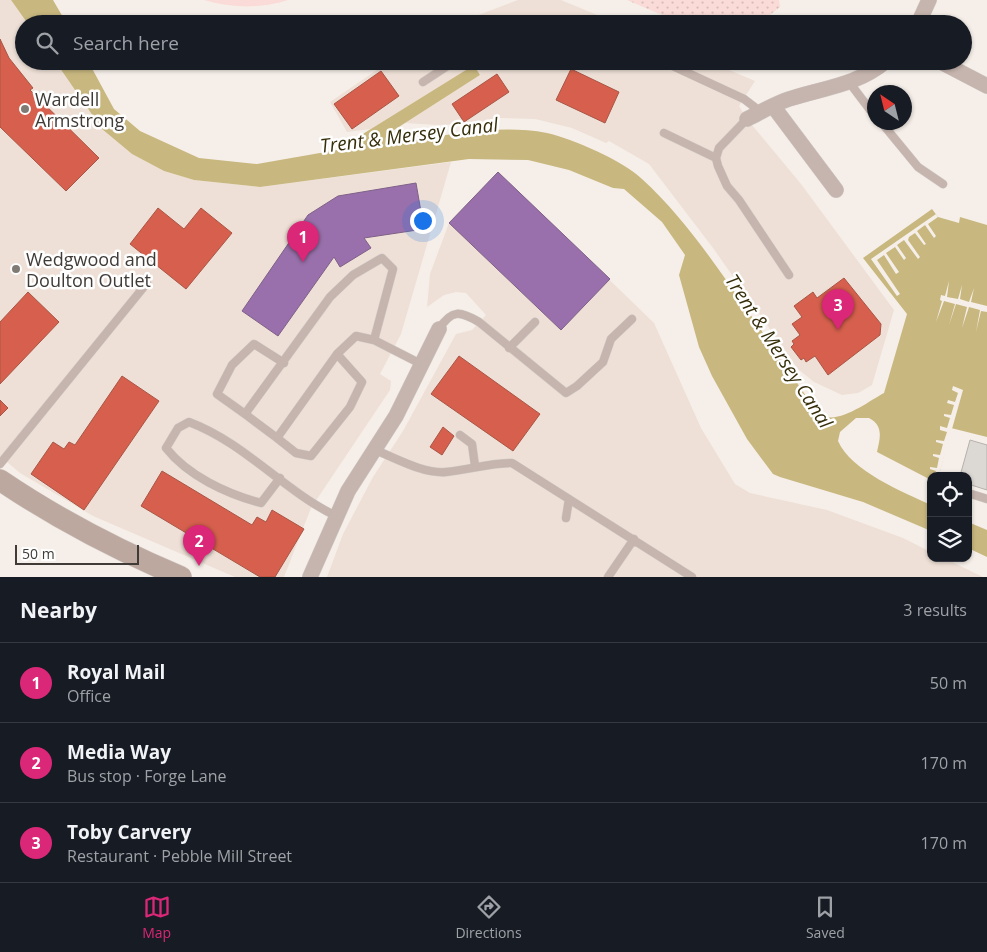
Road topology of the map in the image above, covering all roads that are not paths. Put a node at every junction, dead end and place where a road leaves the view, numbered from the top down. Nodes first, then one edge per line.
1 (929, 0) edge
2 (922, 15) edge
3 (441, 70) edge
4 (681, 70) edge
5 (874, 70) edge
6 (956, 70) edge
7 (423, 82) dead end
8 (849, 82) junction
9 (987, 86) edge
10 (867, 106) edge
11 (767, 109) junction
12 (747, 119) joint
13 (888, 130) edge
14 (664, 133) dead end
15 (716, 158) junction
16 (943, 184) dead end
17 (836, 190) dead end
18 (790, 274) dead end
19 (147, 283) dead end
20 (632, 319) dead end
21 (535, 322) dead end
22 (440, 328) joint
23 (374, 340) junction
24 (509, 348) junction
25 (337, 354) junction
26 (284, 363) junction
27 (421, 364) junction
28 (245, 414) junction
29 (460, 435) dead end
30 (277, 438) junction
31 (375, 450) junction
32 (0, 464) edge
33 (475, 466) junction
34 (280, 478) junction
35 (0, 480) edge
36 (972, 494) edge
37 (987, 498) edge
38 (569, 499) junction
39 (336, 516) junction
40 (566, 518) dead end
41 (634, 539) junction
42 (181, 577) edge
43 (310, 577) edge
44 (608, 577) edge
45 (692, 577) edge

1 - 2 street
3 - 7 lane
4 - 11 lane
5 - 8 street
6 - 9 street
8 - 10 lane
8 - 11 street
11 - 12 street
11 - 17 street
12 - 15 lane
13 - 16 lane
14 - 15 lane
15 - 18 lane
19 - 32 lane
20 - 24 lane
21 - 24 lane
22 - 24 lane
22 - 27 street
23 - 25 lane
23 - 26 lane
23 - 27 lane
25 - 30 lane
25 - 30 lane
26 - 28 lane
26 - 28 lane
27 - 31 street
28 - 30 lane
29 - 33 lane
31 - 33 lane
31 - 39 street
33 - 38 lane
34 - 34 lane
34 - 39 lane
35 - 42 street
36 - 37 lane
38 - 40 lane
38 - 41 lane
39 - 43 street
41 - 44 lane
41 - 45 lane

